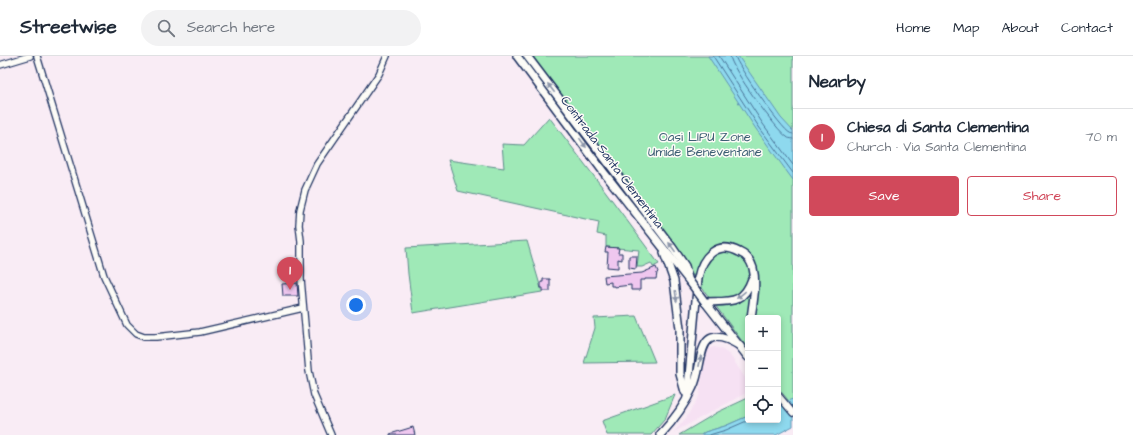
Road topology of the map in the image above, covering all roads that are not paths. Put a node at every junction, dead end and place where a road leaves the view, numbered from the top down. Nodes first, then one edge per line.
1 (30, 56) edge
2 (37, 56) edge
3 (387, 56) edge
4 (517, 56) edge
5 (528, 56) edge
6 (0, 65) edge
7 (661, 246) junction
8 (754, 275) junction
9 (690, 282) junction
10 (705, 302) junction
11 (303, 308) junction
12 (751, 315) edge
13 (740, 346) junction
14 (745, 353) edge
15 (687, 398) junction
16 (781, 399) edge
17 (793, 413) edge
18 (331, 435) edge
19 (660, 435) edge

1 - 6 street
2 - 11 street
3 - 11 street
4 -> 7 street, Contrada Santa Clementina
9 -> 5 street, Contrada Santa Clementina
7 - 9 street, Contrada Santa Clementina
7 -> 15 street
8 -> 10 street
8 - 12 street
8 - 15 street
9 - 10 street, Contrada Santa Clementina, bridge
10 - 13 street, Contrada Santa Clementina
11 - 18 street
13 - 14 street, Contrada Santa Clementina
15 -> 13 street
15 - 19 street
16 - 17 street

